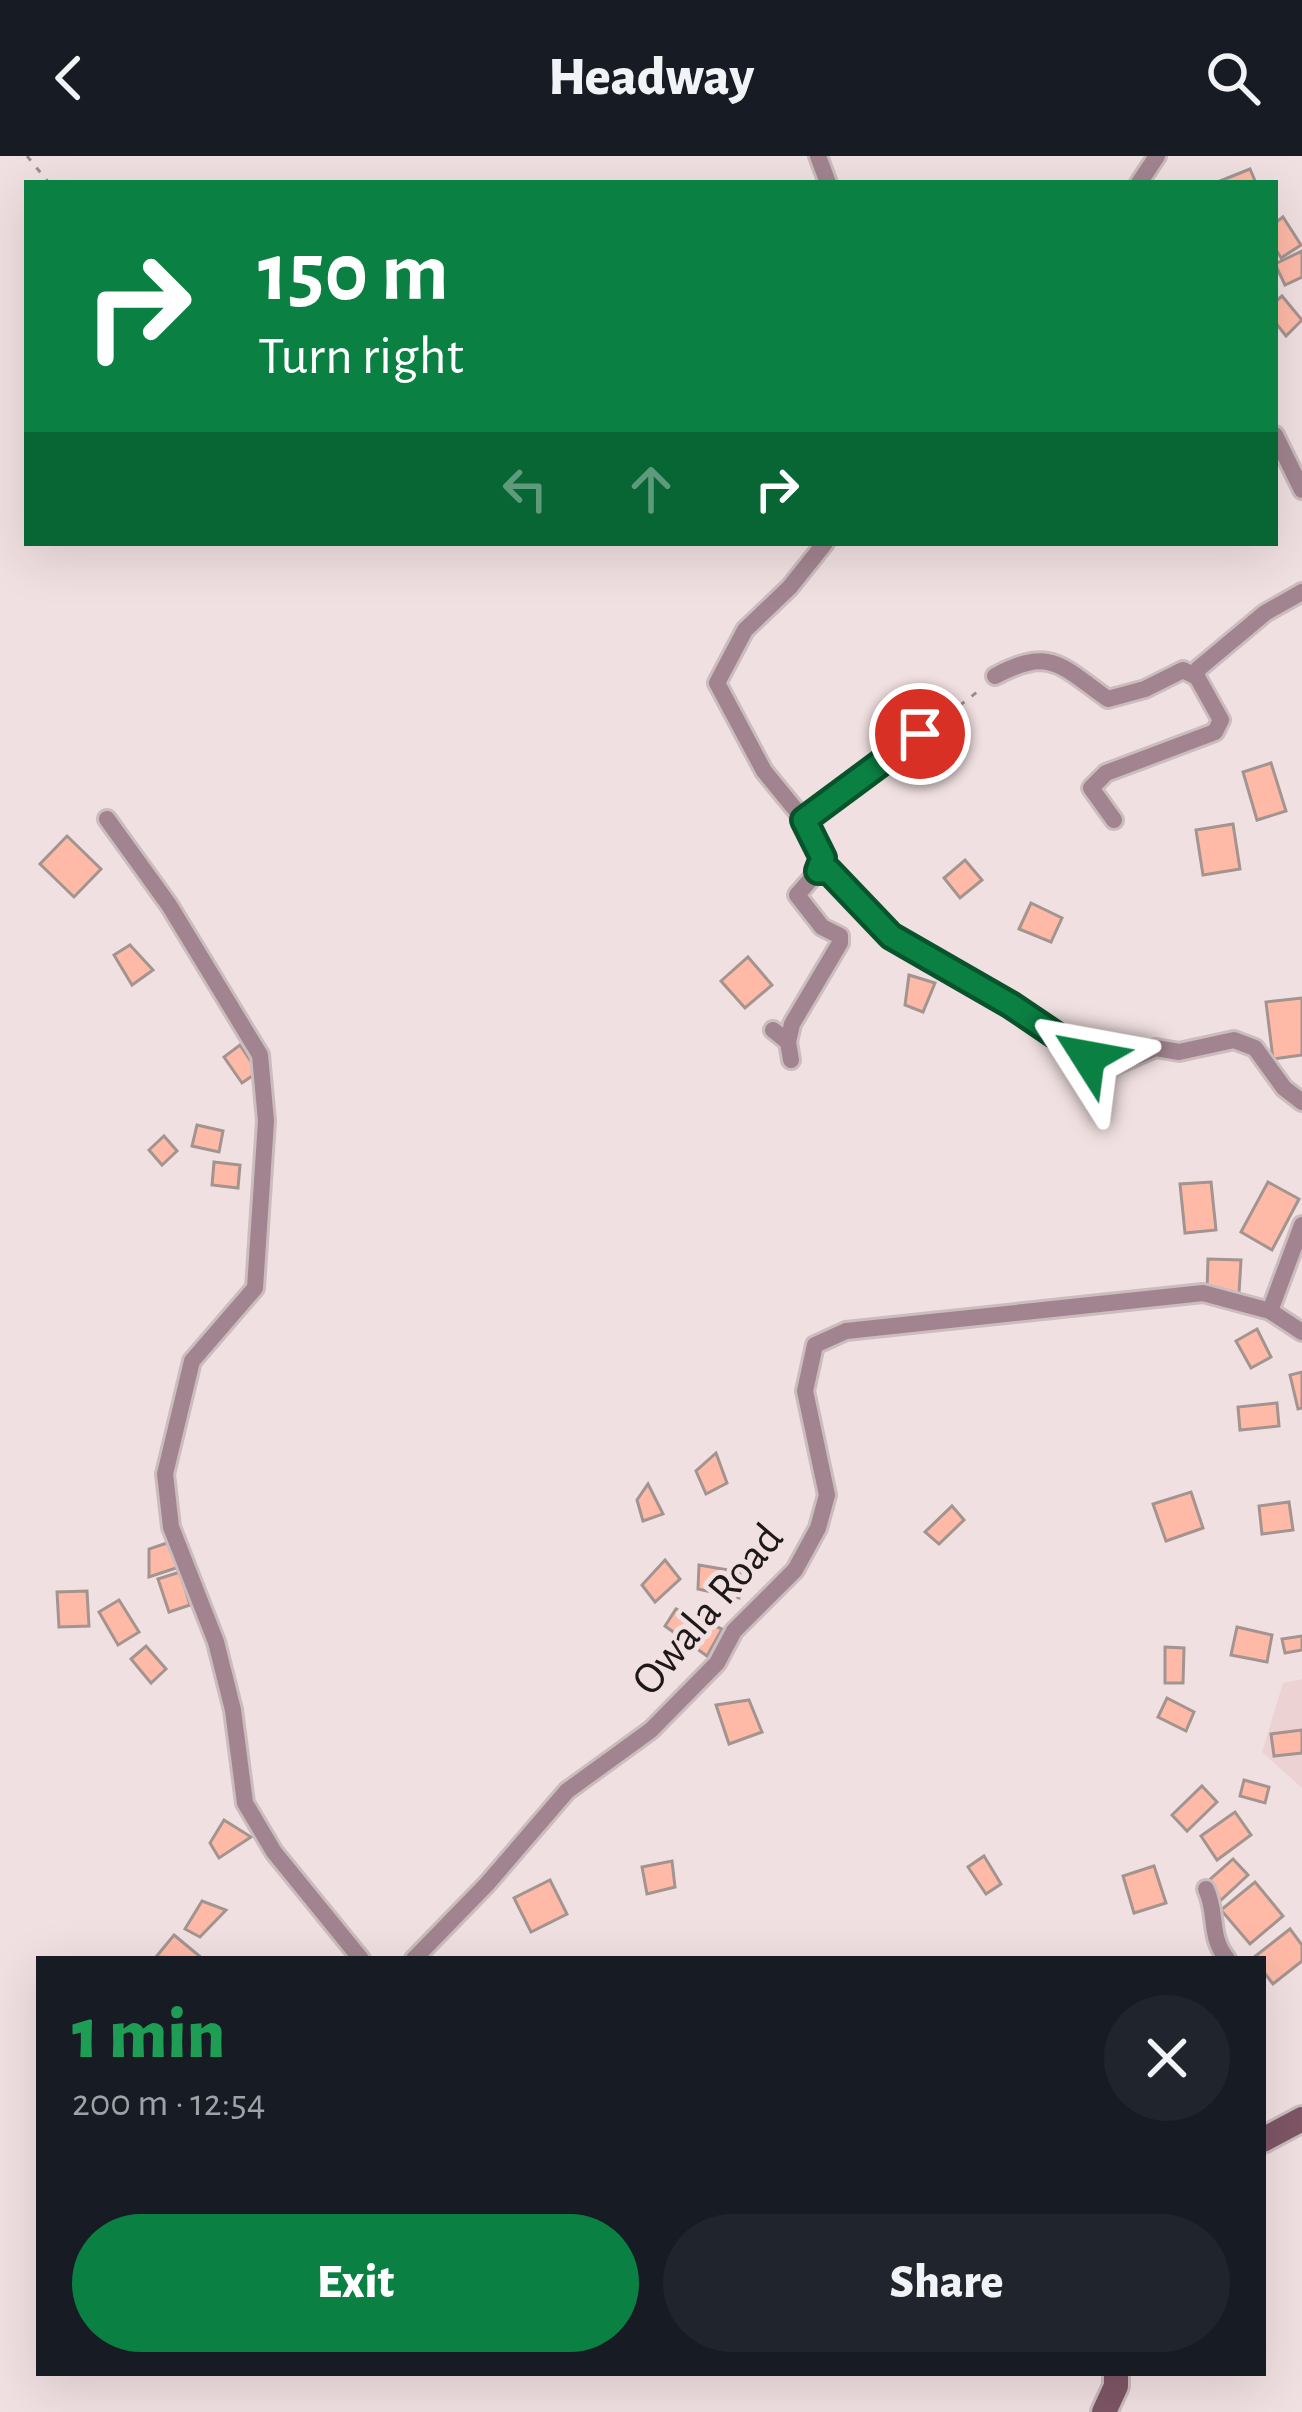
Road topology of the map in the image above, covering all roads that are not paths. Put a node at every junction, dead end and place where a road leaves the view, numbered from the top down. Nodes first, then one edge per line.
1 (1278, 441) edge
2 (1302, 490) edge
3 (823, 546) edge
4 (1302, 592) edge
5 (995, 676) road end
6 (1197, 676) junction
7 (920, 734) road end
8 (107, 819) dead end
9 (804, 820) junction
10 (1114, 820) dead end
11 (818, 871) junction
12 (772, 1030) dead end
13 (1302, 1102) edge
14 (1302, 1226) edge
15 (1270, 1311) junction
16 (1302, 1332) edge
17 (1206, 1888) dead end
18 (360, 1956) edge
19 (417, 1956) edge
20 (1224, 1956) edge
21 (1302, 2119) edge
22 (1266, 2138) edge
23 (1116, 2376) edge
24 (1104, 2412) edge

1 - 2 street
3 - 9 street
4 - 6 street
5 - 6 street
6 - 10 street
7 - 9 street
8 - 18 street
9 - 11 street
11 - 12 street
11 - 13 street
14 - 15 street
15 - 16 street, Owala Road
15 - 19 street, Owala Road
17 - 20 street
21 - 22 main road
23 - 24 main road

